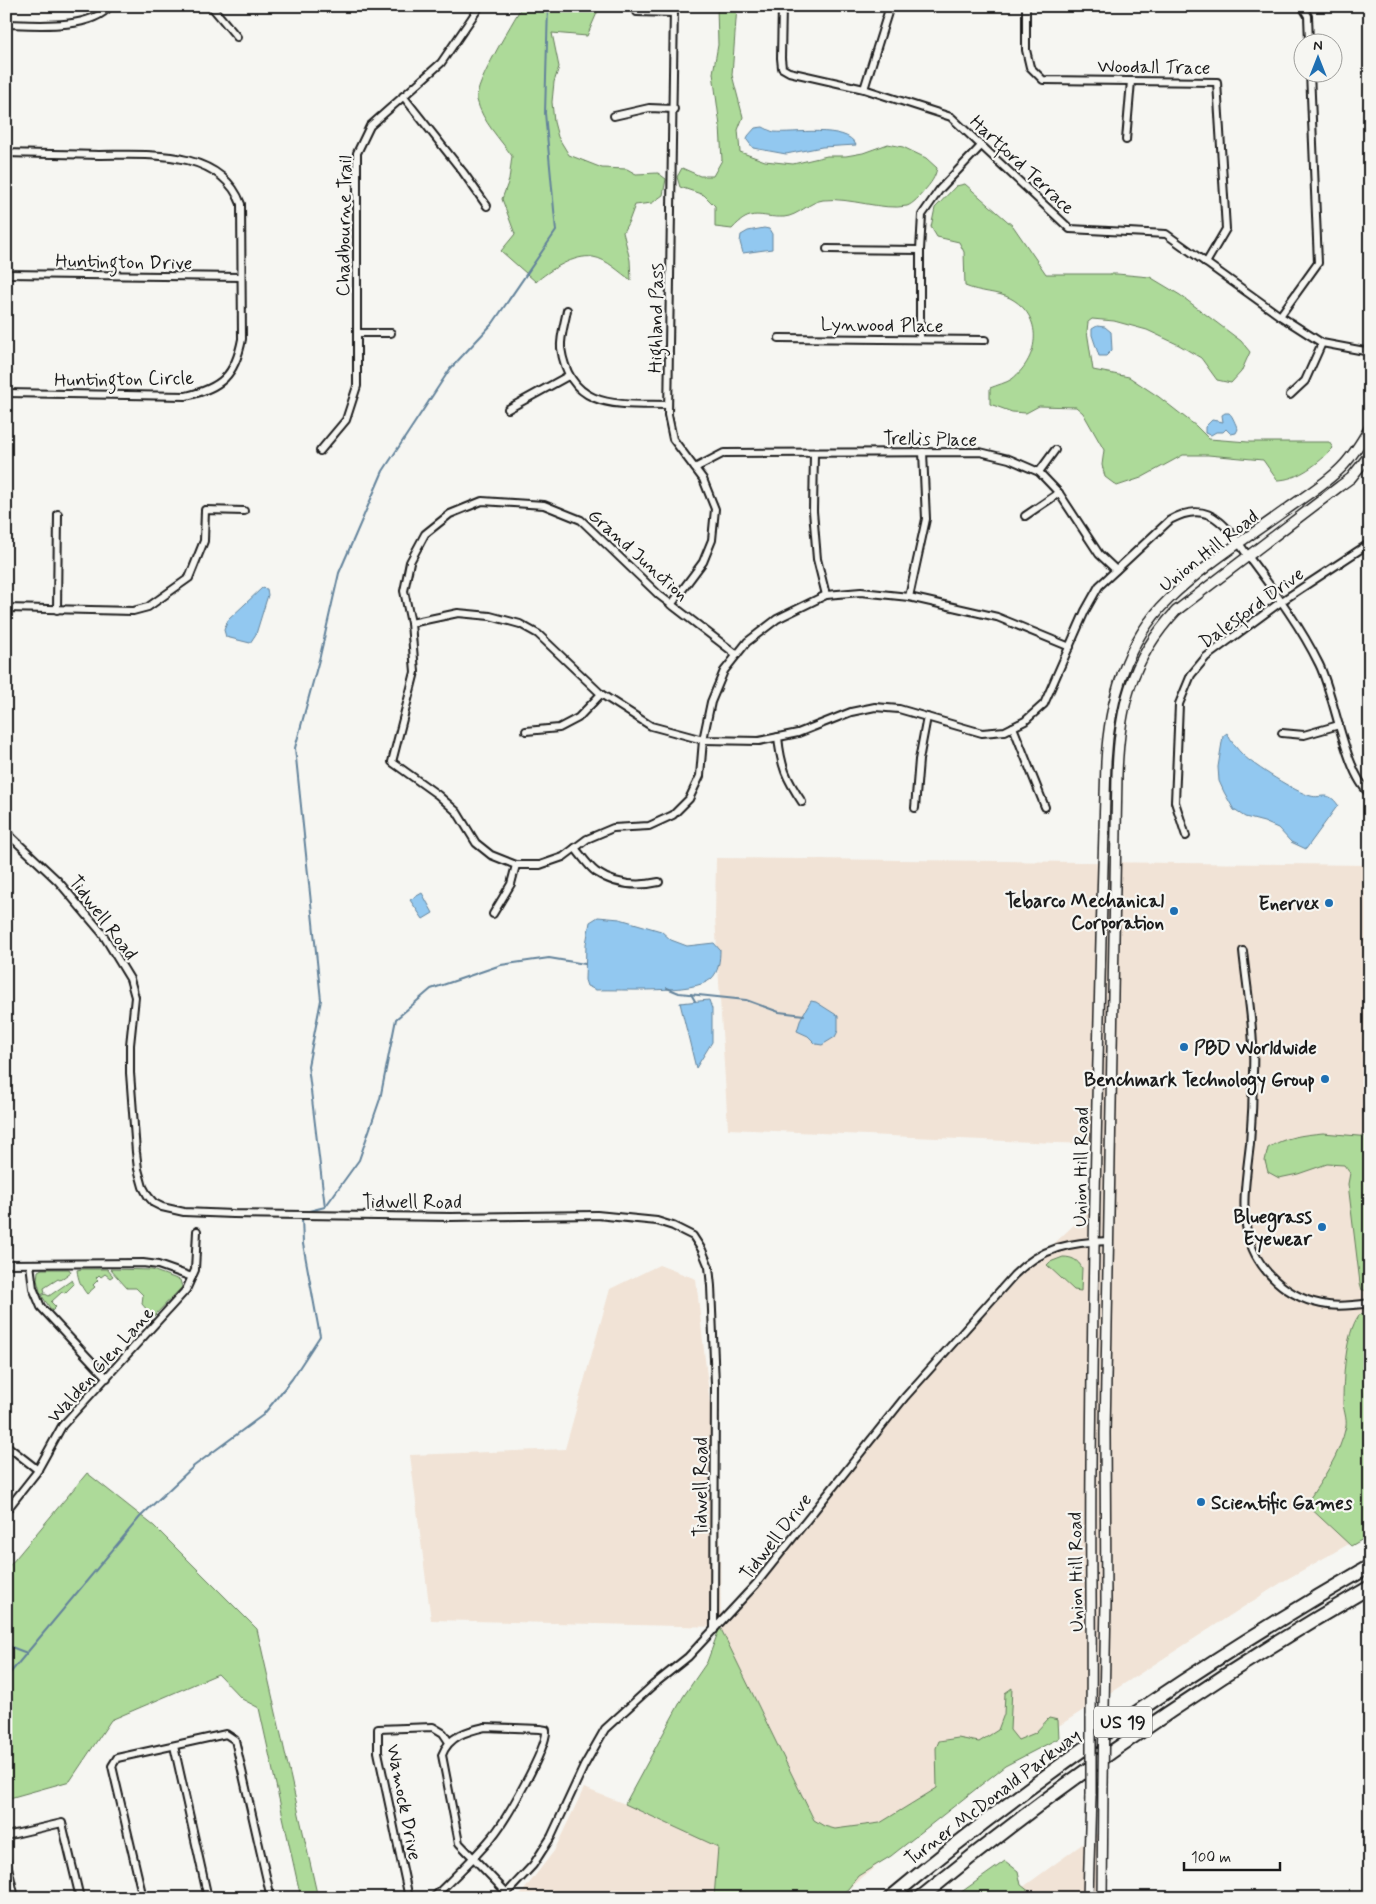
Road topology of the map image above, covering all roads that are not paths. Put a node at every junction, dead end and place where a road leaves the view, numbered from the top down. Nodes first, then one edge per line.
1 (110, 6) edge
2 (211, 6) edge
3 (480, 6) edge
4 (782, 6) edge
5 (890, 6) edge
6 (1026, 6) edge
7 (1302, 6) edge
8 (674, 10) edge
9 (637, 12) dead end
10 (6, 24) edge
11 (1309, 32) edge
12 (237, 37) dead end
13 (1132, 81) junction
14 (1310, 82) edge
15 (864, 89) junction
16 (403, 96) junction
17 (674, 109) junction
18 (614, 116) dead end
19 (1126, 140) dead end
20 (981, 146) junction
21 (6, 154) edge
22 (487, 206) dead end
23 (827, 249) dead end
24 (920, 250) junction
25 (1206, 263) junction
26 (6, 274) edge
27 (241, 277) junction
28 (567, 310) dead end
29 (1280, 316) junction
30 (357, 333) junction
31 (391, 333) dead end
32 (779, 338) dead end
33 (920, 339) junction
34 (985, 340) dead end
35 (1322, 343) junction
36 (1370, 352) edge
37 (568, 376) junction
38 (6, 393) edge
39 (1290, 395) dead end
40 (668, 405) junction
41 (508, 409) dead end
42 (1370, 427) edge
43 (320, 450) dead end
44 (1055, 450) dead end
45 (923, 452) junction
46 (814, 453) junction
47 (1370, 454) edge
48 (695, 468) junction
49 (1039, 472) junction
50 (1059, 493) junction
51 (244, 511) dead end
52 (58, 514) dead end
53 (1025, 516) dead end
54 (1370, 543) edge
55 (1239, 544) junction
56 (1248, 556) junction
57 (1116, 570) junction
58 (826, 595) junction
59 (909, 598) junction
60 (1282, 601) junction
61 (671, 605) junction
62 (6, 608) edge
63 (57, 610) junction
64 (411, 623) junction
65 (1070, 647) junction
66 (737, 655) junction
67 (601, 694) junction
68 (927, 717) junction
69 (1340, 725) junction
70 (1013, 727) junction
71 (526, 731) dead end
72 (1282, 733) dead end
73 (778, 737) junction
74 (703, 740) junction
75 (1370, 794) edge
76 (802, 802) dead end
77 (1045, 807) dead end
78 (915, 808) dead end
79 (6, 832) edge
80 (1186, 836) dead end
81 (575, 848) junction
82 (516, 865) junction
83 (659, 882) dead end
84 (493, 914) dead end
85 (1243, 951) dead end
86 (197, 1231) dead end
87 (1109, 1241) junction
88 (1095, 1242) junction
89 (6, 1264) edge
90 (30, 1264) junction
91 (192, 1277) junction
92 (1370, 1303) edge
93 (106, 1378) junction
94 (6, 1445) edge
95 (38, 1470) junction
96 (6, 1511) edge
97 (1370, 1566) edge
98 (1370, 1587) edge
99 (714, 1630) junction
100 (449, 1742) junction
101 (174, 1746) junction
102 (6, 1836) edge
103 (6, 1858) edge
104 (472, 1858) junction
105 (505, 1895) edge
106 (15, 1898) edge
107 (80, 1898) edge
108 (143, 1898) edge
109 (208, 1898) edge
110 (271, 1898) edge
111 (409, 1898) edge
112 (433, 1898) edge
113 (890, 1898) edge
114 (920, 1898) edge
115 (1088, 1898) edge
116 (1102, 1898) edge

1 - 10 street
2 - 12 street
3 - 16 street, Chadbourne Trail
4 - 15 street, Hartford Terrace
5 - 15 street
6 - 13 street, Woodall Trace
7 - 11 street
8 - 9 street
8 - 17 street, Highland Pass
13 - 19 street
13 - 25 street, Woodall Trace
14 - 29 street
15 - 20 street, Hartford Terrace
16 - 22 street
16 - 30 street, Chadbourne Trail
17 - 18 street
17 - 40 street, Highland Pass
20 - 24 street
20 - 25 street, Hartford Terrace
21 - 27 street, Huntington Circle
23 - 24 street
24 - 33 street
25 - 29 street, Hartford Terrace
26 - 27 street, Huntington Drive
27 - 38 street, Huntington Circle
28 - 37 street
29 - 35 street, Hartford Terrace
30 - 31 street
30 - 43 street, Chadbourne Trail
32 - 33 street, Lynwood Place
33 - 34 street, Lynwood Place
35 - 36 street, Hartford Terrace
35 - 39 street
37 - 40 street
37 - 41 street
40 - 48 street, Highland Pass
42 - 55 street, Union Hill Road
44 - 49 street
45 - 46 street, Trellis Place
45 - 49 street, Trellis Place
45 - 59 street
46 - 48 street, Trellis Place
46 - 58 street
47 - 56 street, Union Hill Road
48 - 61 street, Highland Pass
49 - 50 street, Trellis Place
50 - 53 street
50 - 57 street, Trellis Place
51 - 63 street
52 - 63 street
54 - 60 street, Dalesford Drive
55 - 56 street
55 - 57 street
55 - 88 street, Union Hill Road
56 - 60 street
56 - 87 street, Union Hill Road
57 - 65 street
58 - 59 street, Grand Junction
58 - 66 street, Grand Junction
59 - 65 street, Grand Junction
60 - 69 street
60 - 80 street, Dalesford Drive
61 - 64 street, Grand Junction
61 - 66 street, Grand Junction
62 - 63 street
64 - 67 street
64 - 82 street, Grand Junction
65 - 70 street
66 - 74 street, Grand Junction
67 - 71 street
67 - 74 street
68 - 70 street
68 - 73 street
68 - 78 street
69 - 72 street
69 - 75 street
70 - 77 street
73 - 74 street
73 - 76 street
74 - 81 street, Grand Junction
79 - 99 street, Tidwell Road
81 - 82 street, Grand Junction
81 - 83 street
82 - 84 street
85 - 92 street
86 - 91 street, Walden Glen Lane
87 - 88 street, Tidwell Drive
87 - 116 street, Union Hill Road, bridge
88 - 99 street, Tidwell Drive
88 - 115 street, Union Hill Road, bridge
89 - 90 street
90 - 91 street
90 - 93 street
91 - 93 street, Walden Glen Lane
93 - 95 street, Walden Glen Lane
94 - 95 street
95 - 96 street, Walden Glen Lane
97 - 113 highway, Turner McDonald Parkway / US 19
98 - 114 highway, Turner McDonald Parkway / US 19
99 - 105 street, Tidwell Drive
100 - 104 street
100 - 104 street
100 - 111 street, Wamock Drive
101 - 108 street
101 - 109 street
101 - 110 street
102 - 107 street
103 - 106 street
104 - 105 street
104 - 112 street

